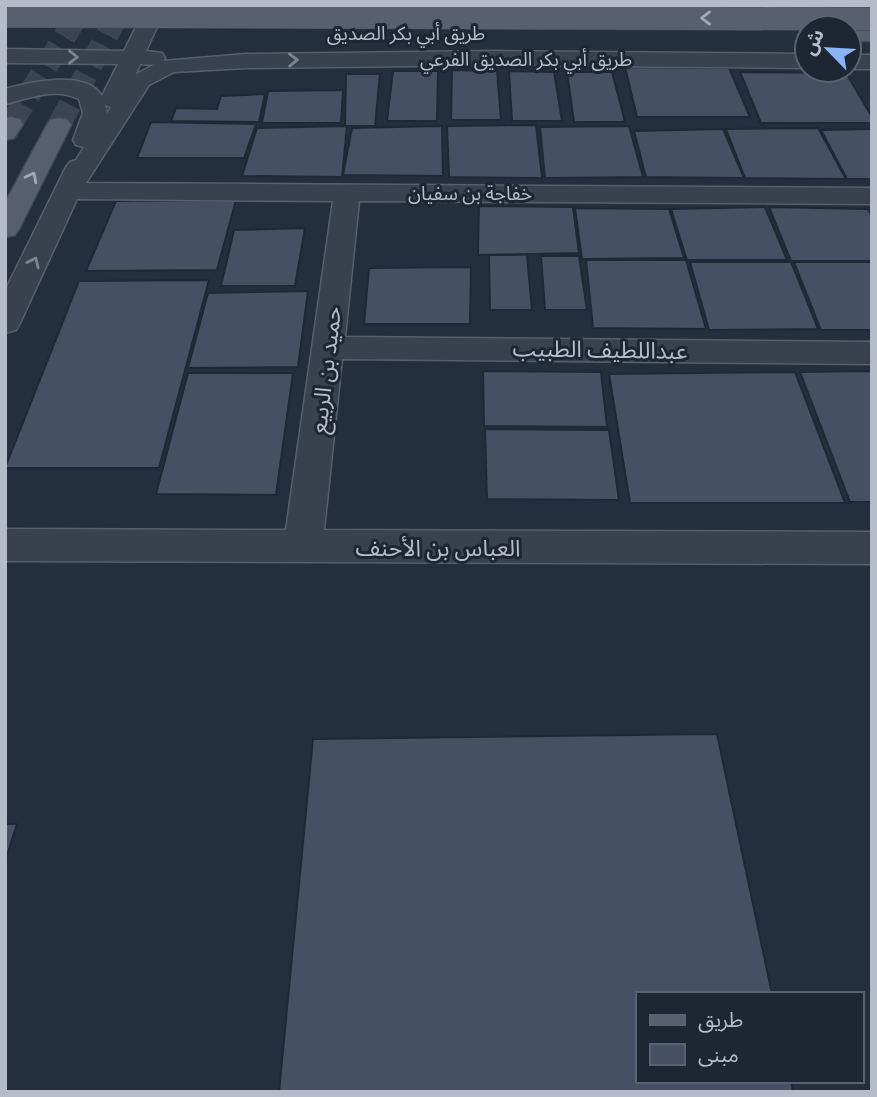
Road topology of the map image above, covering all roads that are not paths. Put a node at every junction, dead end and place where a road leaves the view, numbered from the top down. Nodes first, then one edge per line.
1 (47, 5) edge
2 (157, 5) edge
3 (218, 5) edge
4 (5, 7) edge
5 (5, 16) edge
6 (872, 19) edge
7 (5, 30) edge
8 (793, 34) edge
9 (132, 57) junction
10 (6, 58) edge
11 (246, 61) junction
12 (793, 61) edge
13 (5, 97) edge
14 (59, 125) tunnel mouth
15 (68, 191) junction
16 (347, 192) junction
17 (872, 196) edge
18 (5, 229) edge
19 (5, 323) edge
20 (329, 348) junction
21 (872, 353) edge
22 (5, 545) edge
23 (303, 547) junction
24 (872, 548) edge

1 - 10 street
2 - 9 street
3 - 11 street
4 - 7 street
6 -> 5 main road, طريق أبي بكر الصديق, bridge
7 - 8 main road, طريق أبي بكر الصديق
10 -> 9 street, طريق أبي بكر الصديق الفرعي
9 - 11 street, طريق أبي بكر الصديق الفرعي
9 - 15 street
11 -> 12 street, طريق أبي بكر الصديق الفرعي
11 - 15 street, طريق أبي بكر الصديق الفرعي
13 - 15 street
18 -> 14 main road
15 - 16 street, خفاجة بن سفيان
19 -> 15 street
16 - 17 street, خفاجة بن سفيان
16 - 20 street, حميد بن الربيع
20 - 21 street, عبداللطيف الطبيب
20 - 23 street, حميد بن الربيع
22 - 23 street, العباس بن الأحنف
23 - 24 street, العباس بن الأحنف

